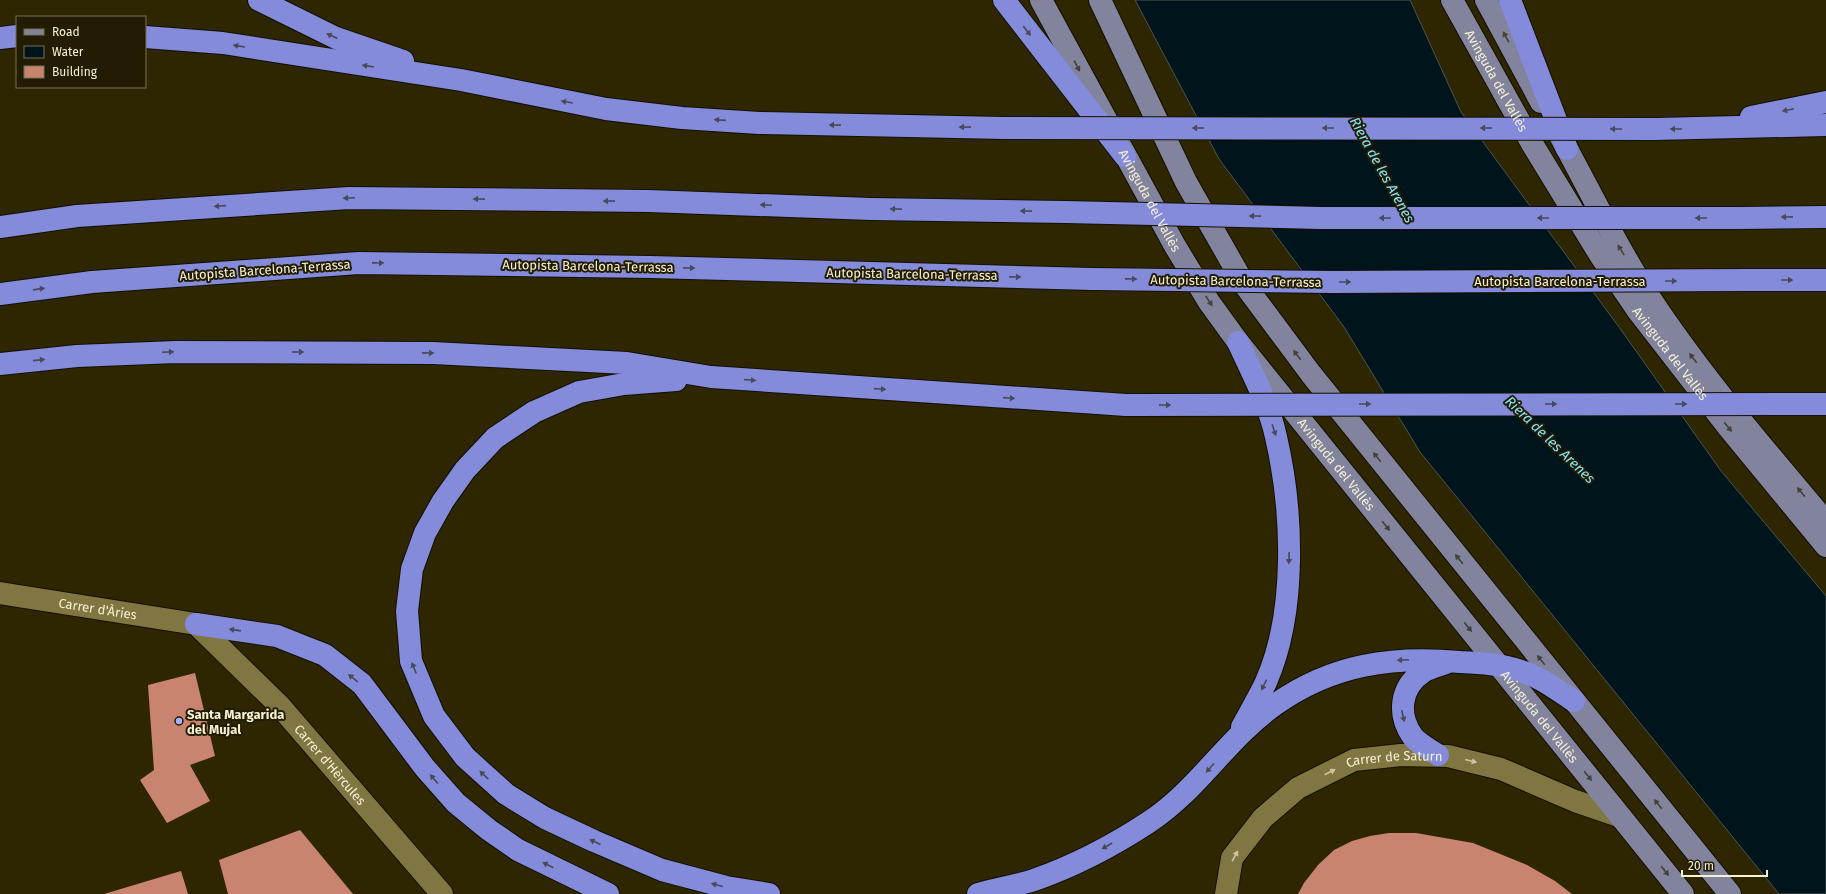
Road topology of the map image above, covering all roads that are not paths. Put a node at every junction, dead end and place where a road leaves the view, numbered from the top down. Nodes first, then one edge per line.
1 (259, 0) edge
2 (1004, 0) edge
3 (1041, 0) edge
4 (1100, 0) edge
5 (1452, 0) edge
6 (1486, 0) edge
7 (1510, 0) edge
8 (16, 36) edge
9 (146, 37) edge
10 (0, 38) edge
11 (461, 80) junction
12 (1826, 102) edge
13 (1826, 125) edge
14 (1697, 128) junction
15 (1567, 149) junction
16 (1125, 156) junction
17 (1826, 217) edge
18 (0, 227) edge
19 (1826, 280) edge
20 (0, 294) edge
21 (1238, 342) junction
22 (0, 364) edge
23 (711, 377) junction
24 (1826, 404) edge
25 (1826, 522) edge
26 (1826, 546) edge
27 (0, 593) edge
28 (196, 624) junction
29 (1450, 661) junction
30 (1497, 665) junction
31 (1574, 701) junction
32 (1236, 739) junction
33 (1438, 755) junction
34 (1620, 816) junction
35 (442, 894) edge
36 (608, 894) edge
37 (769, 894) edge
38 (978, 894) edge
39 (1226, 894) edge
40 (1683, 894) edge
41 (1730, 894) edge

11 -> 1 highway
2 -> 16 highway
3 -> 16 main road, Avinguda del Vallès
31 -> 4 main road
5 -> 26 main road, Avinguda del Vallès
15 -> 6 main road, Avinguda del Vallès
7 - 15 highway
8 - 10 highway
11 -> 9 highway
14 -> 11 highway, bridge
12 -> 14 highway
13 - 14 highway
25 -> 15 main road, Avinguda del Vallès
16 -> 21 main road, Avinguda del Vallès
17 -> 18 highway, bridge
20 -> 19 highway, Autopista Barcelona-Terrassa, bridge
21 -> 30 main road, Avinguda del Vallès
21 -> 32 highway
22 -> 23 highway
23 -> 24 highway, bridge
37 -> 23 highway
27 - 28 street, Carrer d'Àries
28 - 35 street, Carrer d'Hèrcules
36 -> 28 highway
29 - 30 highway
29 -> 32 highway
29 -> 33 highway
30 - 31 highway
30 -> 34 main road, Avinguda del Vallès
41 -> 31 main road
32 -> 38 highway
33 -> 34 street, Carrer de Saturn
39 -> 33 street, Carrer de Saturn
34 -> 40 main road, Avinguda del Vallès

